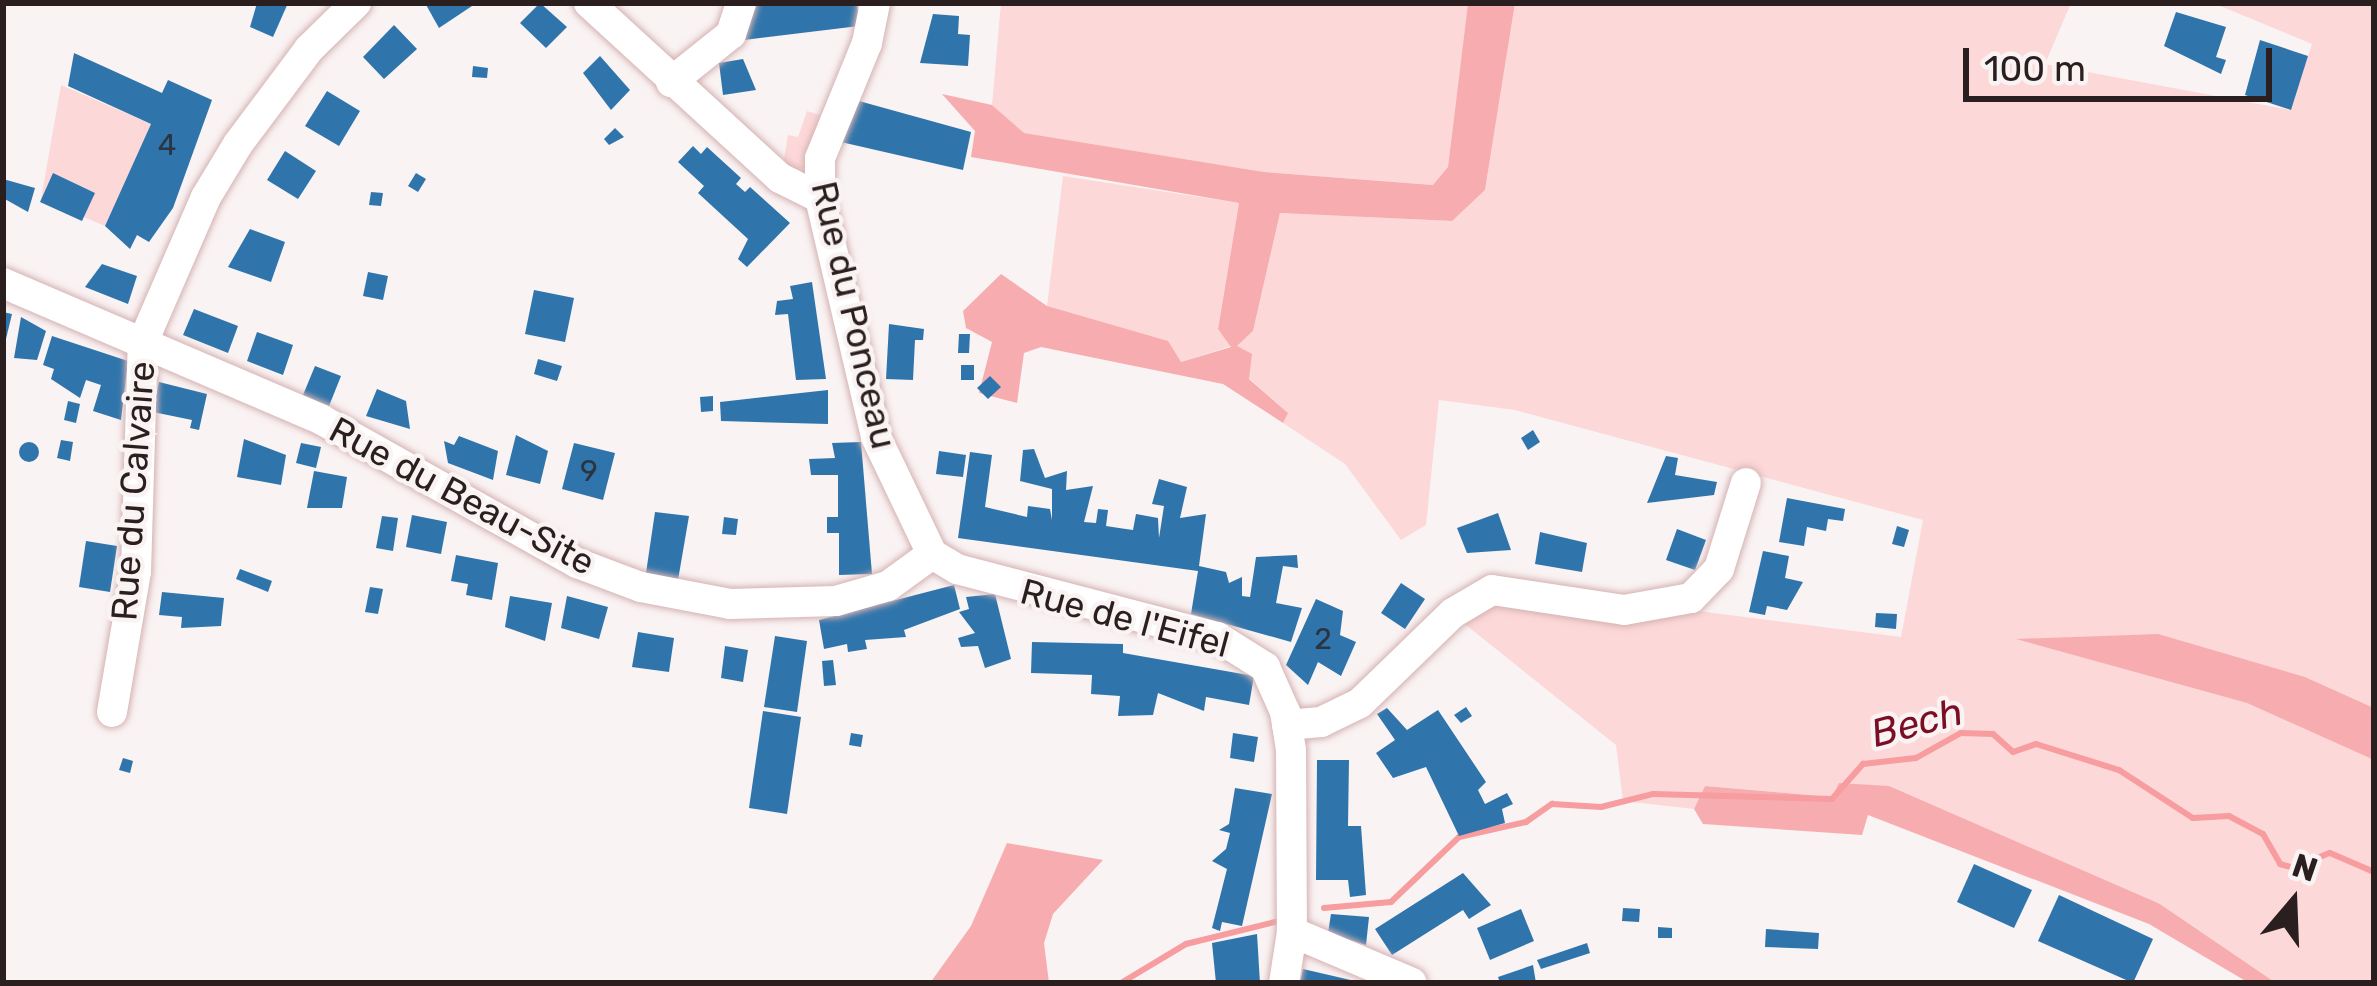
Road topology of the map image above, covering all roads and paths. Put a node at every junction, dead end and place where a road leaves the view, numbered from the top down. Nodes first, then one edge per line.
1 (356, 3) edge
2 (589, 3) edge
3 (741, 3) edge
4 (875, 3) edge
5 (671, 82) junction
6 (820, 198) junction
7 (3, 283) edge
8 (142, 342) junction
9 (1746, 483) dead end
10 (932, 554) junction
11 (112, 712) dead end
12 (1287, 725) junction
13 (1292, 932) junction
14 (1284, 983) edge
15 (1412, 983) edge

1 - 8 street
2 - 5 street
3 - 5 street
4 - 6 street, Rue du Ponceau
5 - 6 street
6 - 10 street, Rue du Ponceau
7 - 8 street, Rue du Beau-Site
8 - 10 street, Rue du Beau-Site
8 - 11 street, Rue du Calvaire
9 - 12 street
10 - 12 street, Rue de l'Eifel
12 - 13 street, Rue de l'Eifel
13 - 14 street, Rue de l'Eifel
13 - 15 street

